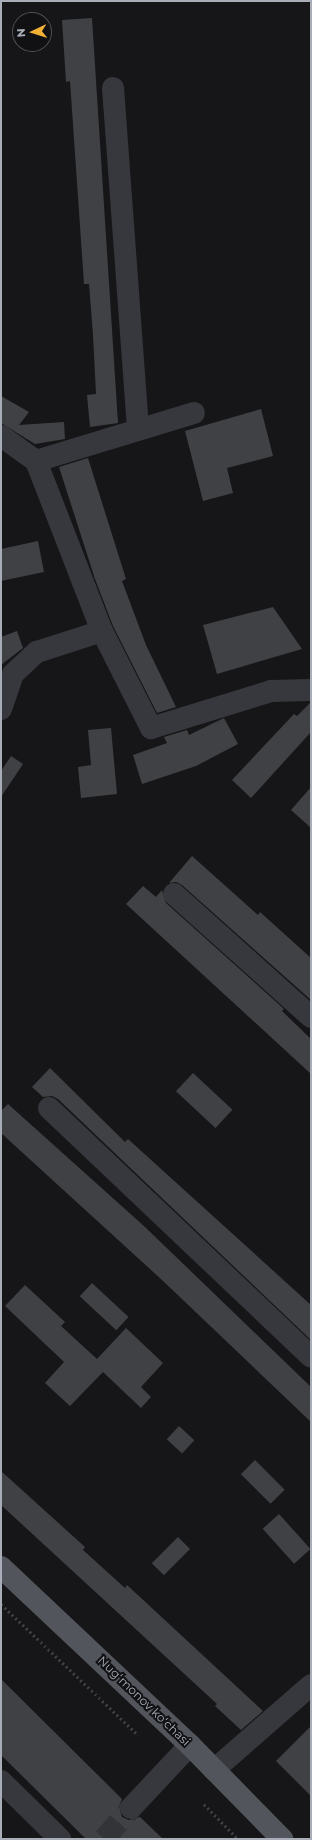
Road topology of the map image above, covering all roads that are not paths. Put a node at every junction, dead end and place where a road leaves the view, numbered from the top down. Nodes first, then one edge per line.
1 (113, 88) dead end
2 (194, 413) dead end
3 (138, 429) junction
4 (1, 436) edge
5 (36, 461) junction
6 (102, 631) junction
7 (311, 690) edge
8 (1, 709) edge
9 (174, 894) dead end
10 (311, 1017) edge
11 (48, 1108) dead end
12 (311, 1357) edge
13 (1, 1566) edge
14 (311, 1685) edge
15 (190, 1745) junction
16 (214, 1770) junction
17 (1, 1781) edge
18 (132, 1808) tunnel mouth
19 (60, 1839) edge
20 (282, 1839) edge

1 - 3 street
2 - 3 street
3 - 5 street
4 - 5 street
5 - 6 street
6 - 7 street
6 - 8 street
9 - 10 street
11 - 12 street
13 - 15 main road, Nugʻmonov koʻchasi
14 - 16 street
15 - 16 main road, Nugʻmonov koʻchasi
15 - 18 street
16 - 20 main road, Nugʻmonov koʻchasi
17 - 19 street

